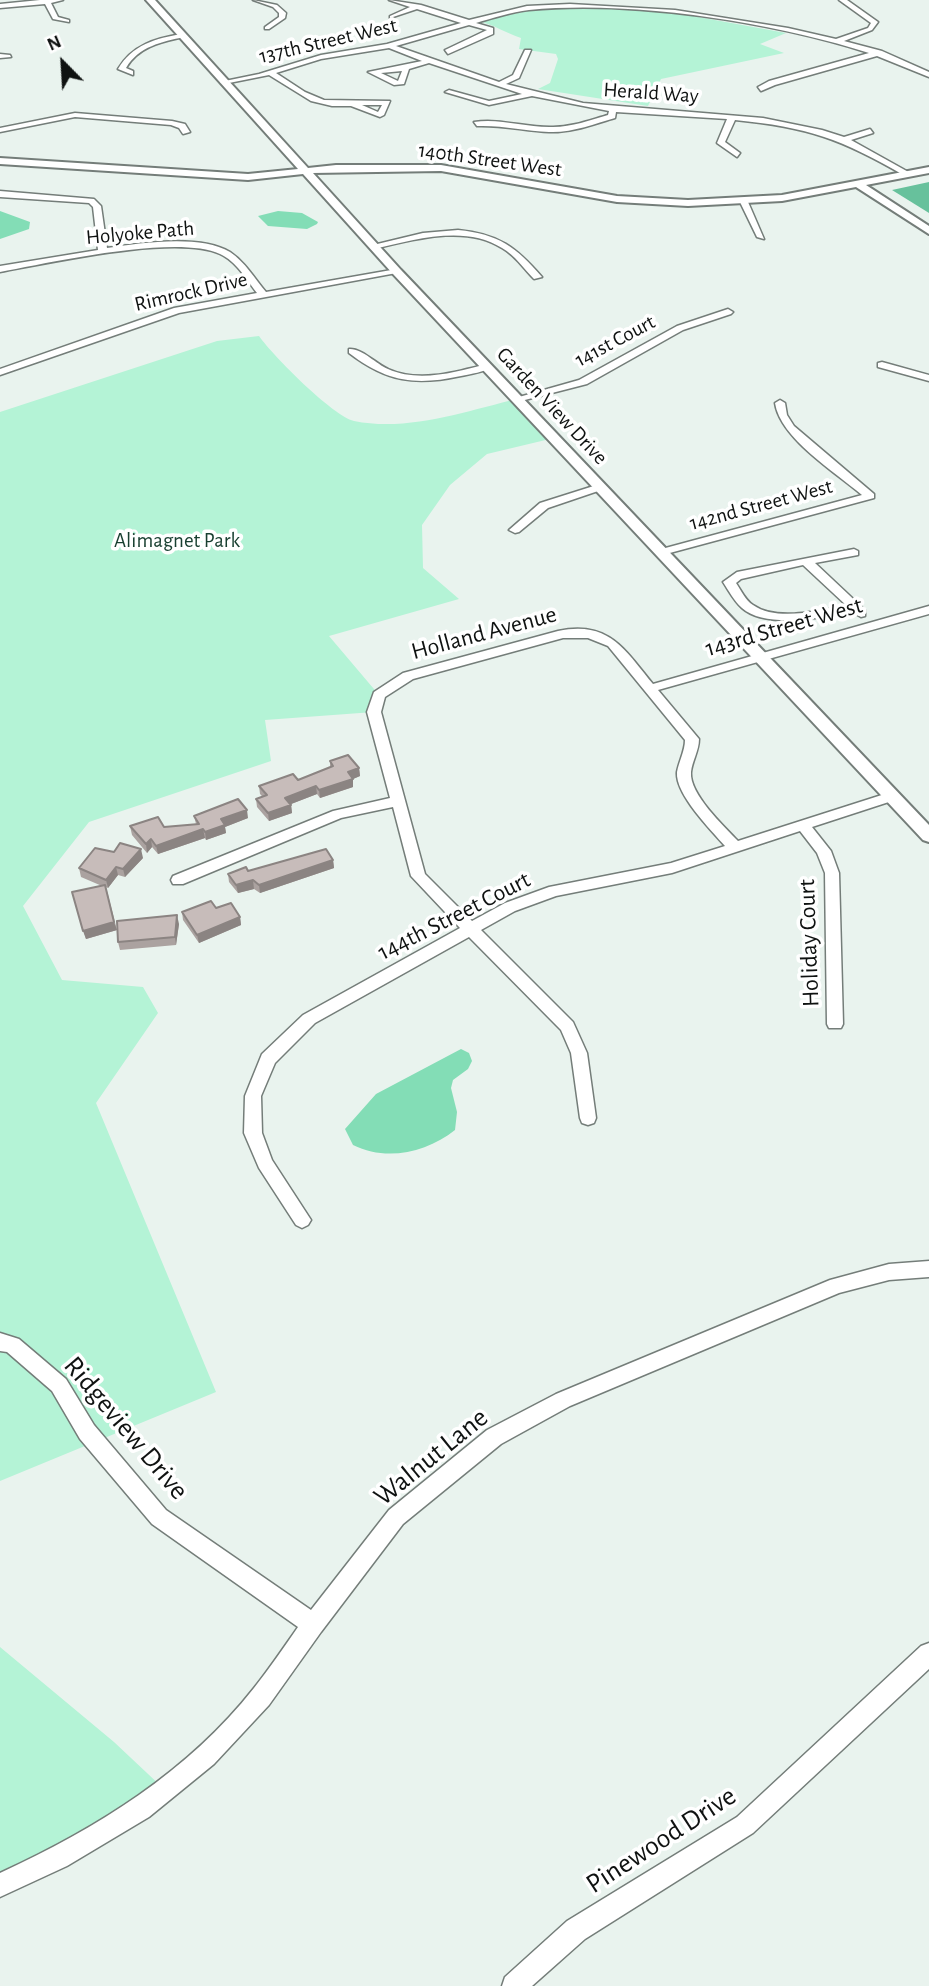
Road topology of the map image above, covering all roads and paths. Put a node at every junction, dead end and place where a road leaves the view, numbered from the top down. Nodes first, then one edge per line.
1 (60, 0) edge
2 (150, 0) edge
3 (256, 0) edge
4 (392, 0) edge
5 (842, 0) edge
6 (47, 1) edge
7 (588, 2) edge
8 (0, 6) edge
9 (419, 6) junction
10 (392, 17) dead end
11 (67, 21) dead end
12 (465, 23) junction
13 (267, 28) dead end
14 (182, 36) junction
15 (839, 40) junction
16 (389, 46) junction
17 (448, 52) dead end
18 (528, 52) dead end
19 (879, 53) junction
20 (428, 61) junction
21 (929, 65) edge
22 (914, 67) junction
23 (405, 68) dead end
24 (130, 73) dead end
25 (270, 73) junction
26 (929, 75) edge
27 (224, 82) junction
28 (500, 84) junction
29 (761, 89) dead end
30 (449, 92) dead end
31 (533, 94) junction
32 (354, 105) dead end
33 (613, 109) junction
34 (732, 117) junction
35 (477, 124) dead end
36 (0, 130) edge
37 (870, 131) dead end
38 (186, 132) dead end
39 (844, 140) junction
40 (737, 155) dead end
41 (0, 161) edge
42 (929, 170) edge
43 (306, 171) junction
44 (908, 174) junction
45 (858, 184) junction
46 (0, 194) edge
47 (744, 202) junction
48 (929, 231) edge
49 (761, 237) dead end
50 (373, 246) junction
51 (103, 253) junction
52 (0, 269) edge
53 (397, 272) junction
54 (537, 277) dead end
55 (264, 295) junction
56 (729, 312) dead end
57 (353, 351) dead end
58 (882, 365) dead end
59 (487, 368) junction
60 (0, 372) edge
61 (929, 378) edge
62 (517, 399) junction
63 (780, 403) dead end
64 (600, 487) junction
65 (515, 530) dead end
66 (662, 552) junction
67 (854, 553) dead end
68 (807, 562) junction
69 (856, 609) junction
70 (929, 610) edge
71 (874, 625) junction
72 (762, 658) junction
73 (652, 688) junction
74 (893, 796) junction
75 (396, 802) junction
76 (803, 826) junction
77 (929, 836) edge
78 (735, 848) junction
79 (178, 880) dead end
80 (468, 930) junction
81 (835, 1024) dead end
82 (588, 1118) dead end
83 (302, 1220) dead end
84 (929, 1269) edge
85 (0, 1342) edge
86 (313, 1624) junction
87 (929, 1654) edge
88 (0, 1885) edge
89 (514, 1986) edge

1 - 6 street
2 - 14 street, Garden View Drive
3 - 13 street
4 - 9 street
5 - 15 street
6 - 8 street
6 - 11 street
7 - 12 street, 137th Street West
7 - 15 street, 137th Street West
9 - 10 street
9 - 12 street
12 - 16 street, 137th Street West
12 - 17 street
14 - 24 street
14 - 27 street, Garden View Drive
15 - 19 street, 137th Street West
16 - 20 street, Herald Way
16 - 25 street, 137th Street West
18 - 28 street
19 - 22 street, 137th Street West
19 - 29 street
20 - 23 street
20 - 28 street, Herald Way
21 - 22 street
22 - 26 street, 137th Street West
25 - 27 street, 137th Street West
25 - 32 street
27 - 43 street, Garden View Drive
28 - 31 street, Herald Way
30 - 31 street
31 - 33 street, Herald Way
33 - 34 street, Herald Way
33 - 35 street
34 - 39 street, Herald Way
34 - 40 street
36 - 38 street
37 - 39 street
39 - 44 street, Herald Way
41 - 43 street, 140th Street West
42 - 44 street, 140th Street West
43 - 47 street, 140th Street West
43 - 50 street, Garden View Drive
44 - 45 street, 140th Street West
45 - 47 street, 140th Street West
45 - 48 street
46 - 51 street
47 - 49 street
50 - 53 street, Garden View Drive
50 - 54 street
51 - 52 street, Holyoke Path
51 - 55 street, Holyoke Path
53 - 55 street, Rimrock Drive
53 - 59 street, Garden View Drive
55 - 60 street, Rimrock Drive
56 - 62 street, 141st Court
57 - 59 street
58 - 61 street
59 - 62 street, Garden View Drive
62 - 64 street, Garden View Drive
63 - 66 street, 142nd Street West
64 - 65 street
64 - 66 street, Garden View Drive
66 - 72 street, Garden View Drive
67 - 68 street
68 - 69 street
68 - 69 street
69 - 71 street
70 - 71 street, 143rd Street West
71 - 72 street, 143rd Street West
72 - 73 street, 143rd Street West
72 - 74 street, Garden View Drive
73 - 75 street, Holland Avenue
73 - 78 street, Holland Avenue
74 - 76 street, 144th Street Court
74 - 77 street, Garden View Drive
75 - 79 street
75 - 80 street, Holland Avenue
76 - 78 street, 144th Street Court
76 - 81 street, Holiday Court
78 - 80 street, 144th Street Court
80 - 82 street, Holland Avenue
80 - 83 street, 144th Street Court
84 - 86 street, Walnut Lane
85 - 86 street, Ridgeview Drive
86 - 88 street, Walnut Lane
87 - 89 street, Pinewood Drive

